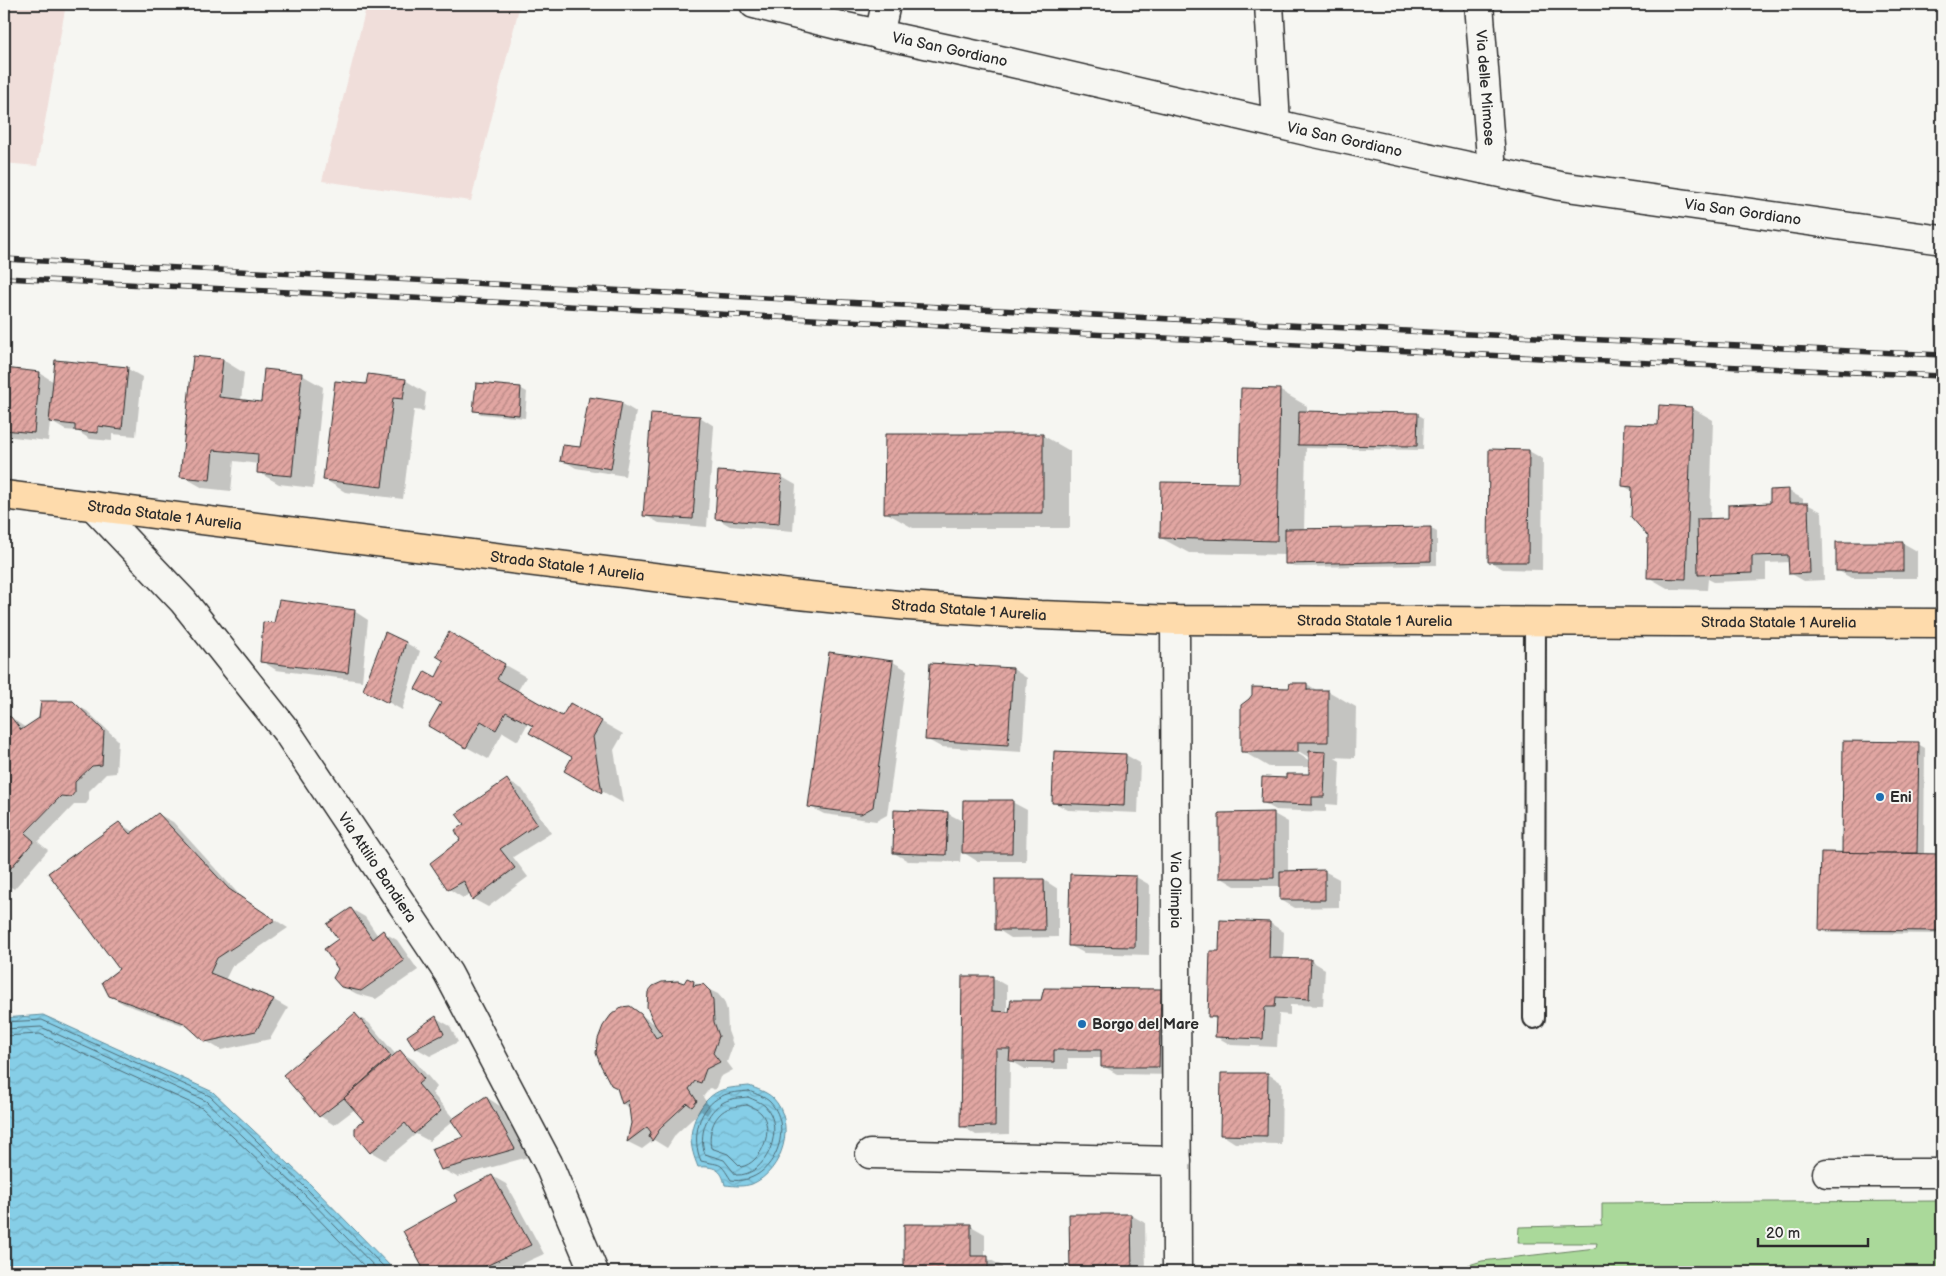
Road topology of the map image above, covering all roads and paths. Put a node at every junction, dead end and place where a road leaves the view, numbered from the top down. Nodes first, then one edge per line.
1 (754, 4) edge
2 (886, 4) edge
3 (1269, 4) edge
4 (1479, 4) edge
5 (879, 35) junction
6 (1276, 124) junction
7 (1492, 171) junction
8 (1942, 240) edge
9 (4, 495) edge
10 (94, 506) junction
11 (1175, 620) junction
12 (1536, 622) junction
13 (1942, 623) edge
14 (1534, 1018) dead end
15 (870, 1154) dead end
16 (1177, 1161) junction
17 (1827, 1173) dead end
18 (1942, 1173) edge
19 (594, 1272) edge
20 (1177, 1272) edge

1 - 5 street, Via San Gordiano
2 - 5 street
3 - 6 street
4 - 7 street, Via delle Mimose
5 - 6 street, Via San Gordiano
6 - 7 street, Via San Gordiano
7 - 8 street, Via San Gordiano
9 - 10 main road, Strada Statale 1 Aurelia
10 - 11 main road, Strada Statale 1 Aurelia
10 - 19 street, Via Attilio Bandiera
11 - 12 main road, Strada Statale 1 Aurelia
11 - 16 street, Via Olimpia
12 - 13 main road, Strada Statale 1 Aurelia
12 - 14 lane
15 - 16 street
16 - 20 street, Via Olimpia
17 - 18 street

